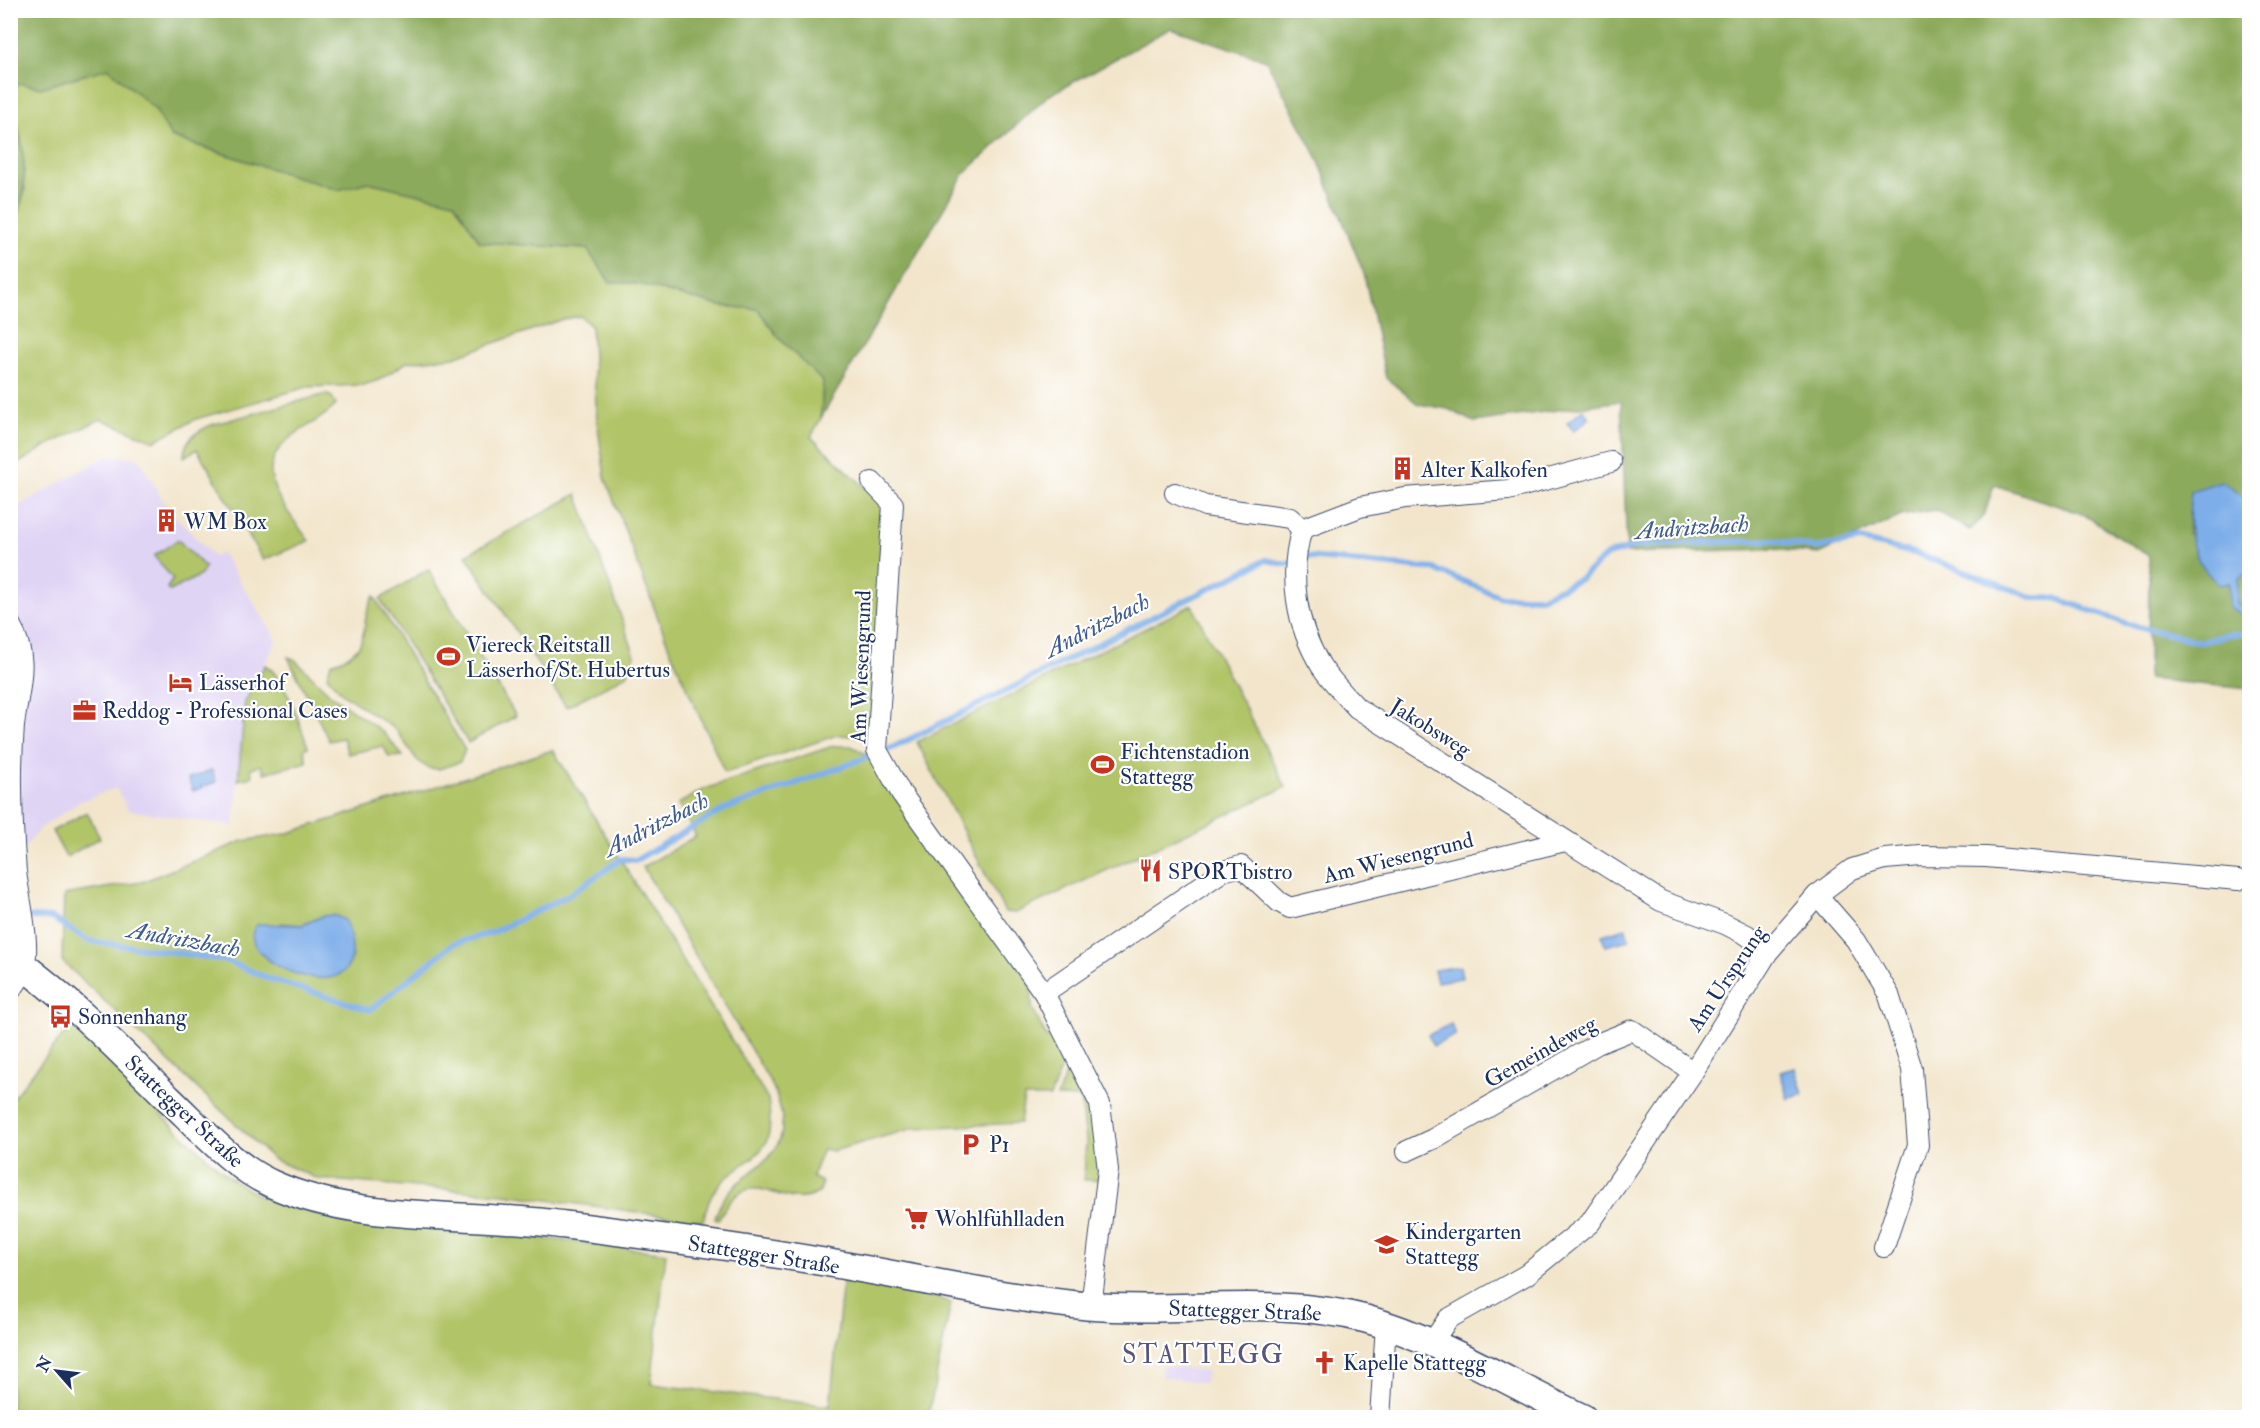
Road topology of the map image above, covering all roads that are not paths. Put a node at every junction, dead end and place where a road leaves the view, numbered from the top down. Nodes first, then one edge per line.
1 (1611, 462) dead end
2 (872, 482) dead end
3 (1175, 493) dead end
4 (1300, 538) junction
5 (10, 624) edge
6 (14, 690) edge
7 (1565, 841) junction
8 (2238, 880) dead end
9 (1817, 895) junction
10 (1768, 952) junction
11 (18, 961) edge
12 (10, 991) edge
13 (1044, 993) junction
14 (1693, 1072) junction
15 (1407, 1151) dead end
16 (1884, 1247) dead end
17 (1091, 1306) junction
18 (1386, 1325) junction
19 (1431, 1344) junction
20 (1380, 1418) edge
21 (1583, 1418) edge

1 - 4 street
2 - 13 street, Am Wiesengrund
3 - 4 street
4 - 7 street, Jakobsweg
5 - 6 street
6 - 11 street
7 - 10 street, Jakobsweg
7 - 13 street, Am Wiesengrund
8 - 9 street, Am Ursprung
9 - 10 street, Am Ursprung
9 - 16 street
10 - 14 street, Am Ursprung
11 - 12 street
11 - 17 main road, Stattegger Straße
13 - 17 street, Am Wiesengrund
14 - 15 street, Gemeindeweg
14 - 19 street, Am Ursprung
17 - 18 main road, Stattegger Straße
18 - 19 main road, Stattegger Straße
18 - 20 street
19 - 21 main road, Stattegger Straße

